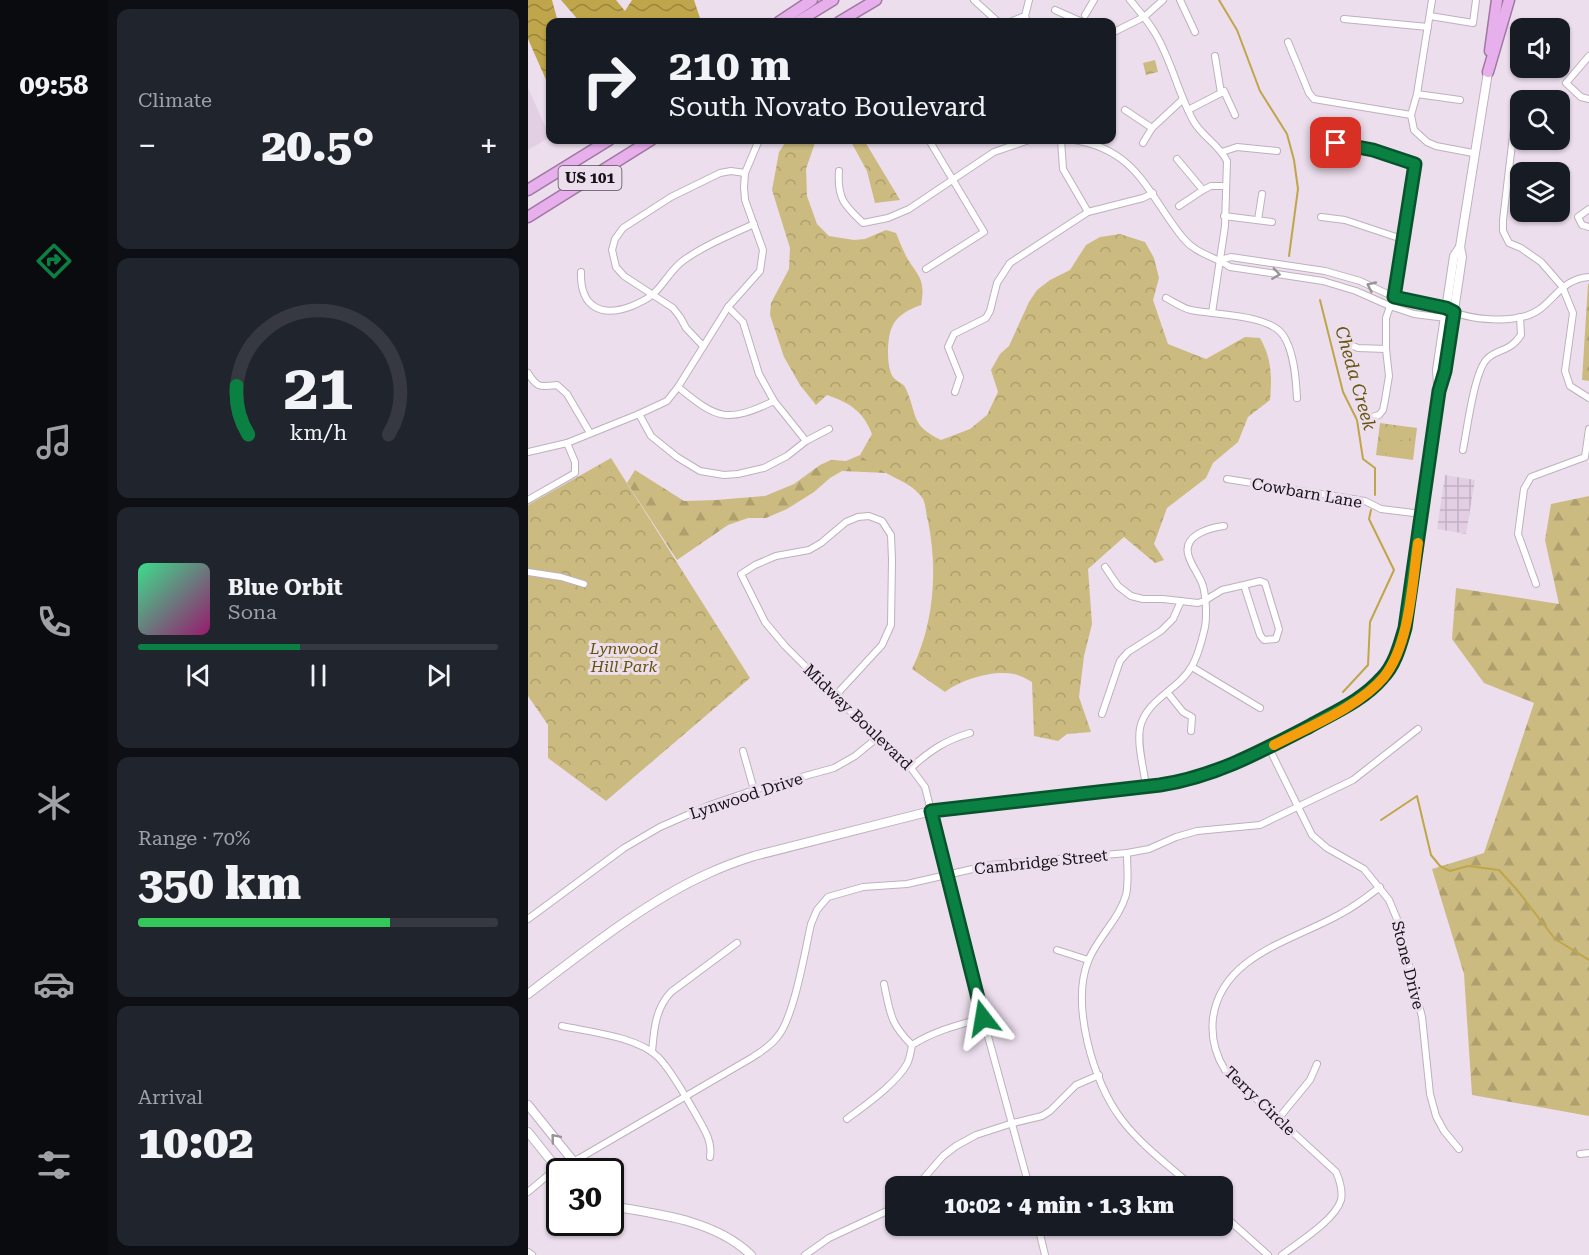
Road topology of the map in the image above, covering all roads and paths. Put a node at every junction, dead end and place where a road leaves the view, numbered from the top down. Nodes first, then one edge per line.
1 (812, 0) edge
2 (833, 0) edge
3 (876, 0) edge
4 (974, 0) edge
5 (1029, 0) edge
6 (1094, 0) edge
7 (1130, 0) edge
8 (1163, 0) edge
9 (1180, 0) edge
10 (1432, 0) edge
11 (1476, 0) edge
12 (1497, 0) edge
13 (1509, 1) edge
14 (1055, 10) dead end
15 (1085, 15) dead end
16 (1430, 16) junction
17 (1144, 17) junction
18 (785, 18) edge
19 (804, 18) edge
20 (846, 18) edge
21 (994, 18) edge
22 (1026, 18) edge
23 (1073, 18) edge
24 (1344, 19) dead end
25 (1428, 27) junction
26 (1116, 31) edge
27 (1195, 32) dead end
28 (1288, 42) dead end
29 (1215, 56) dead end
30 (1589, 56) edge
31 (1488, 72) junction
32 (1221, 93) junction
33 (1417, 94) junction
34 (1589, 99) edge
35 (1182, 100) junction
36 (1460, 100) dead end
37 (1125, 110) dead end
38 (1188, 110) junction
39 (1235, 115) dead end
40 (1411, 115) junction
41 (1152, 128) junction
42 (1316, 142) dead end
43 (1143, 143) dead end
44 (603, 144) edge
45 (645, 144) edge
46 (757, 144) edge
47 (931, 144) edge
48 (1017, 144) edge
49 (1061, 144) edge
50 (1092, 144) edge
51 (1511, 150) edge
52 (1277, 151) dead end
53 (1222, 152) junction
54 (1473, 153) junction
55 (1177, 159) dead end
56 (839, 171) dead end
57 (745, 173) junction
58 (952, 180) junction
59 (1226, 186) junction
60 (528, 190) edge
61 (1203, 190) junction
62 (1153, 193) junction
63 (1262, 194) dead end
64 (1179, 206) dead end
65 (1589, 209) edge
66 (1088, 212) junction
67 (1224, 216) junction
68 (528, 217) edge
69 (1321, 217) dead end
70 (1258, 220) junction
71 (1272, 222) dead end
72 (754, 224) junction
73 (1589, 227) edge
74 (1402, 239) junction
75 (1220, 260) junction
76 (926, 269) dead end
77 (581, 272) dead end
78 (1589, 277) edge
79 (1562, 286) junction
80 (653, 294) junction
81 (1394, 297) junction
82 (1166, 298) dead end
83 (1390, 306) junction
84 (728, 307) junction
85 (1450, 310) junction
86 (1212, 313) junction
87 (1520, 317) junction
88 (1445, 318) junction
89 (1341, 341) dead end
90 (703, 346) junction
91 (1386, 349) junction
92 (528, 373) edge
93 (678, 387) junction
94 (1439, 391) junction
95 (955, 392) dead end
96 (1297, 398) dead end
97 (1589, 398) edge
98 (774, 400) junction
99 (639, 414) junction
100 (1365, 418) dead end
101 (829, 429) dead end
102 (1589, 429) edge
103 (590, 433) junction
104 (806, 441) junction
105 (567, 443) junction
106 (1463, 450) dead end
107 (528, 452) edge
108 (1587, 457) edge
109 (1227, 479) dead end
110 (528, 500) edge
111 (1422, 514) junction
112 (1224, 526) dead end
113 (1105, 567) dead end
114 (528, 572) edge
115 (584, 584) dead end
116 (1536, 584) dead end
117 (1244, 585) junction
118 (1181, 601) junction
119 (1204, 601) junction
120 (1192, 667) junction
121 (1167, 692) junction
122 (836, 695) junction
123 (1260, 708) dead end
124 (1102, 714) dead end
125 (1418, 729) dead end
126 (1191, 731) dead end
127 (970, 733) dead end
128 (877, 738) junction
129 (1269, 748) junction
130 (742, 751) dead end
131 (911, 768) junction
132 (1146, 787) junction
133 (754, 790) junction
134 (1298, 808) junction
135 (931, 811) junction
136 (1127, 854) junction
137 (947, 875) junction
138 (1380, 887) junction
139 (528, 919) edge
140 (737, 943) dead end
141 (1057, 950) dead end
142 (1088, 960) junction
143 (884, 984) dead end
144 (528, 994) edge
145 (983, 1018) junction
146 (562, 1026) dead end
147 (912, 1045) junction
148 (652, 1052) junction
149 (1317, 1064) dead end
150 (1099, 1075) junction
151 (686, 1096) junction
152 (528, 1105) edge
153 (847, 1119) dead end
154 (1278, 1119) junction
155 (1013, 1123) junction
156 (528, 1132) edge
157 (1460, 1149) dead end
158 (1589, 1153) edge
159 (1580, 1154) dead end
160 (710, 1157) dead end
161 (549, 1158) edge
162 (572, 1158) edge
163 (579, 1158) edge
164 (926, 1176) edge
165 (1026, 1176) edge
166 (1181, 1176) edge
167 (546, 1179) edge
168 (528, 1192) edge
169 (624, 1208) edge
170 (885, 1212) edge
171 (1233, 1224) edge
172 (1041, 1236) edge
173 (528, 1252) edge
174 (532, 1255) edge
175 (751, 1255) edge
176 (805, 1255) edge
177 (1046, 1255) edge
178 (1268, 1255) edge
179 (1282, 1255) edge

1 - 18 highway
2 - 19 highway
3 - 20 highway
4 - 21 street
5 - 22 street
6 - 15 street
7 - 17 street
8 - 17 street
9 - 27 street
10 - 16 street
11 - 16 street
12 - 31 highway
13 - 31 highway
14 - 23 street
16 - 25 street
17 - 26 street
17 - 35 street
24 - 25 street
25 - 33 street
28 - 40 street
29 - 32 street
30 - 34 street
31 - 54 main road
32 - 38 street
32 - 39 street
33 - 36 street
33 - 40 street
35 - 38 street
35 - 41 street
37 - 41 street
38 - 53 street
40 - 54 street
41 - 43 street
42 - 74 street
44 - 60 highway, US 101
45 - 68 highway, US 101
46 - 57 street
47 - 58 street
48 - 58 street
49 - 66 street
50 - 62 street
51 - 79 street
52 - 53 street
53 - 59 street
54 - 85 main road
55 - 61 street
56 - 58 street
57 - 72 street
57 - 80 street
58 - 76 street
59 - 61 street
59 - 67 street
61 - 64 street
62 - 66 street
62 - 75 street
63 - 70 street
65 - 73 street
66 - 95 street
67 - 70 street
67 - 75 street
69 - 74 street
70 - 71 street
72 - 80 street
72 - 84 street
74 - 81 street
81 -> 75 street
75 -> 83 street
75 - 86 street
77 - 80 street
78 - 79 street
79 - 87 street
79 - 97 street
80 - 90 street
81 - 83 street
81 - 85 street
82 - 86 street
83 - 88 street
83 - 91 street
84 - 90 street
84 - 98 street
85 - 87 street
85 - 88 main road
85 - 94 main road
86 - 96 street
87 - 106 street
88 - 94 main road
89 - 91 street
90 - 93 street
91 - 100 street
92 - 103 street
93 - 98 street
93 - 99 street
94 - 111 main road
98 - 104 street
99 - 103 street
99 - 104 street
101 - 104 street
102 - 108 street
103 - 105 street
105 - 107 street
105 - 110 street
108 - 116 street
109 - 111 street, Cowbarn Lane
111 - 129 main road
112 - 119 street
113 - 118 street
114 - 115 street
117 - 117 street
117 - 119 street
118 - 119 street
118 - 124 street
119 - 120 street
120 - 121 street
120 - 123 street
121 - 126 street
121 - 132 street
122 - 122 street, Midway Boulevard
122 - 128 street, Midway Boulevard
125 - 134 street, Cambridge Street
127 - 131 street
128 - 131 street, Midway Boulevard
128 - 133 street, Lynwood Drive
129 - 132 main road
129 - 134 street, Stone Drive
130 - 133 street
131 - 135 street, Midway Boulevard
132 - 135 main road
133 - 139 street, Lynwood Drive
134 - 136 street, Cambridge Street
134 - 138 street, Stone Drive
135 - 137 street, Midway Boulevard
135 - 144 main road
136 - 137 street, Cambridge Street
136 - 142 street
137 - 145 street, Midway Boulevard
137 - 151 street, Cambridge Street
138 - 154 street, Terry Circle
138 - 157 street, Stone Drive
140 - 148 street
141 - 142 street
142 - 150 street
143 - 147 street
145 - 147 street
145 - 155 street, Midway Boulevard
146 - 148 street
147 - 153 street
148 - 151 street
149 - 154 street
150 - 155 street
150 - 166 street
151 - 160 street
151 - 163 street, Cambridge Street
162 -> 152 main road
154 - 179 street, Terry Circle
155 - 164 street
155 - 165 street, Midway Boulevard
156 - 161 main road
158 - 159 street
167 - 168 street, Cambridge Street
169 - 175 main road
170 - 176 street
171 - 178 street
172 - 177 street
173 - 174 street

